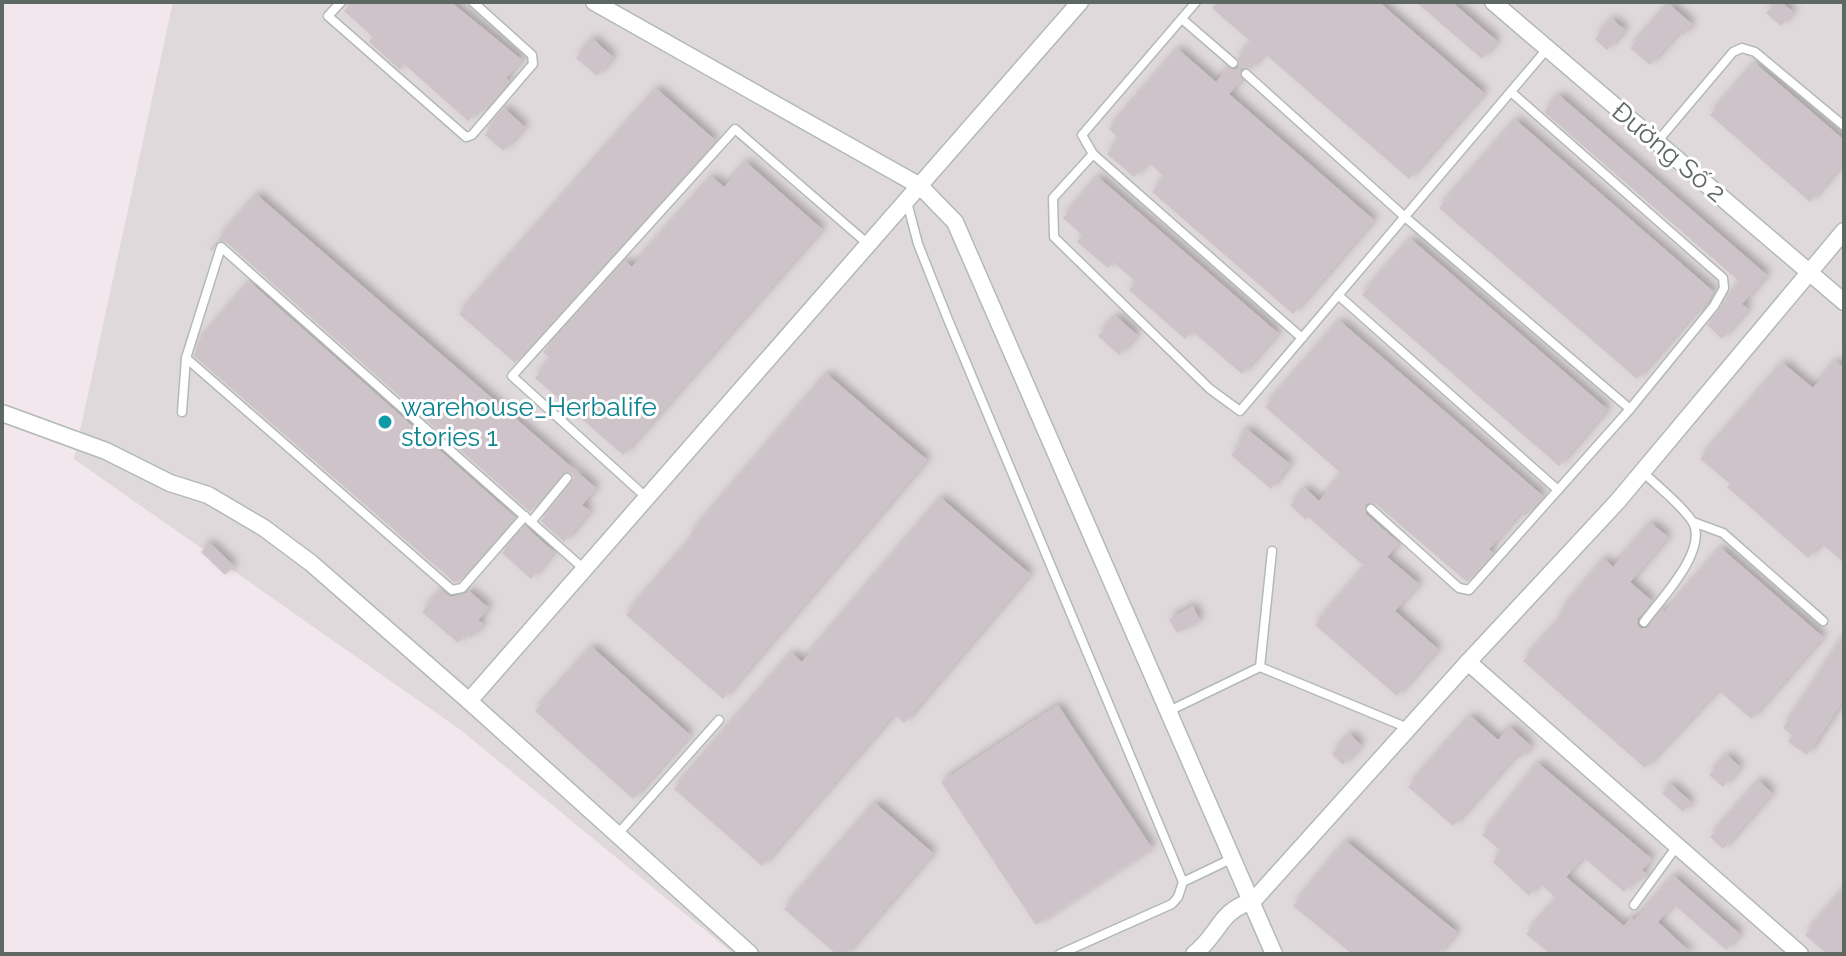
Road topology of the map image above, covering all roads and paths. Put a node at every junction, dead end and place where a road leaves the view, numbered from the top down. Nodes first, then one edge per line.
1 (341, 2) edge
2 (473, 2) edge
3 (594, 2) edge
4 (1080, 2) edge
5 (1196, 2) edge
6 (1493, 2) edge
7 (1182, 19) junction
8 (1548, 49) junction
9 (1233, 63) dead end
10 (1246, 74) dead end
11 (1511, 92) junction
12 (1844, 126) edge
13 (1657, 142) junction
14 (1093, 154) junction
15 (920, 186) junction
16 (906, 202) junction
17 (1405, 217) junction
18 (1844, 231) edge
19 (868, 245) junction
20 (1810, 272) junction
21 (1338, 295) junction
22 (1844, 302) edge
23 (1302, 338) junction
24 (186, 358) junction
25 (1630, 409) junction
26 (182, 412) dead end
27 (2, 413) edge
28 (1643, 471) junction
29 (567, 478) dead end
30 (1558, 490) junction
31 (647, 498) junction
32 (1371, 509) dead end
33 (528, 519) junction
34 (1693, 522) junction
35 (1272, 551) dead end
36 (584, 569) junction
37 (1823, 621) dead end
38 (1644, 622) dead end
39 (1468, 662) junction
40 (1260, 667) junction
41 (469, 701) junction
42 (1169, 711) junction
43 (719, 720) dead end
44 (1408, 728) junction
45 (617, 835) junction
46 (1677, 846) junction
47 (1234, 858) junction
48 (1183, 882) junction
49 (1253, 901) junction
50 (1634, 905) dead end
51 (750, 954) edge
52 (1060, 954) edge
53 (1194, 954) edge
54 (1274, 954) edge
55 (1800, 954) edge

1 - 2 lane
3 - 15 street
4 - 15 street
5 - 7 lane
6 - 8 street, Đường Số 2
7 - 9 lane
7 - 14 lane
8 - 11 lane
8 - 13 street, Đường Số 2
10 - 17 lane
11 - 17 lane
11 - 25 lane
12 - 13 lane
13 - 20 street, Đường Số 2
14 - 23 lane
14 - 23 lane
15 - 16 street
15 - 42 street
16 - 19 street
16 - 48 lane
17 - 21 lane
17 - 25 lane
18 - 20 street
19 - 31 street
19 - 31 lane
20 - 22 street, Đường Số 2
20 - 28 street
21 - 23 lane
21 - 30 lane
24 - 26 lane
24 - 33 lane
24 - 33 lane
25 - 30 lane
27 - 41 street
28 - 34 lane
28 - 39 street
29 - 33 lane
30 - 32 lane
31 - 36 street
33 - 36 lane
34 - 37 lane
34 - 38 lane
35 - 40 lane
36 - 41 street
39 - 44 street
39 - 46 street
40 - 42 lane
40 - 44 lane
41 - 45 street
42 - 47 street
43 - 45 lane
44 - 49 street
45 - 51 street
46 - 50 lane
46 - 55 street
47 - 48 lane
47 - 49 street
48 - 52 lane
49 - 53 street
49 - 54 street

